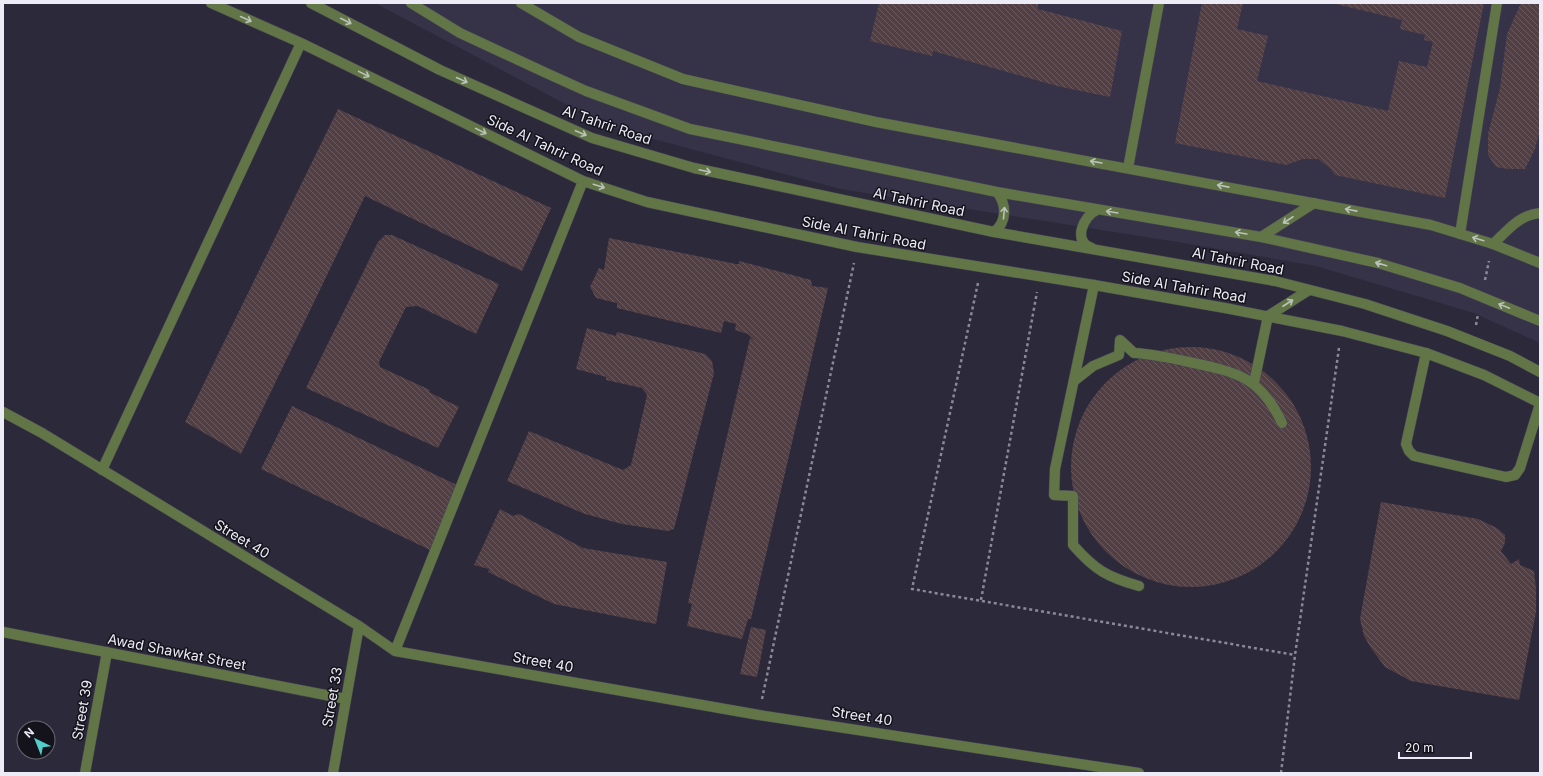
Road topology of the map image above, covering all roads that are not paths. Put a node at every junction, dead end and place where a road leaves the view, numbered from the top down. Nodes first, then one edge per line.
1 (211, 3) edge
2 (311, 3) edge
3 (411, 3) edge
4 (521, 3) edge
5 (1159, 3) edge
6 (1497, 3) edge
7 (301, 43) junction
8 (1128, 168) junction
9 (584, 181) junction
10 (997, 192) junction
11 (1314, 203) junction
12 (1097, 210) junction
13 (1540, 212) edge
14 (994, 232) junction
15 (1460, 234) junction
16 (1261, 237) junction
17 (1493, 244) junction
18 (1096, 249) junction
19 (1540, 263) edge
20 (1094, 285) junction
21 (1309, 290) junction
22 (1268, 316) junction
23 (1540, 322) edge
24 (1426, 353) junction
25 (1540, 372) edge
26 (1074, 381) junction
27 (1254, 383) junction
28 (1540, 403) edge
29 (3, 412) edge
30 (1282, 423) dead end
31 (102, 470) junction
32 (1139, 586) dead end
33 (359, 626) junction
34 (3, 632) edge
35 (395, 651) junction
36 (107, 652) junction
37 (346, 699) junction
38 (85, 773) edge
39 (333, 773) edge
40 (1139, 773) edge

1 -> 7 street, Side Al Tahrir Road
2 -> 14 street, Al Tahrir Road
3 - 10 street, Al Tahrir Road
8 -> 4 street
5 - 8 street
6 - 15 street
7 -> 9 street, Side Al Tahrir Road
7 - 31 street
11 -> 8 street
9 -> 20 street, Side Al Tahrir Road
9 - 35 street
10 - 12 street, Al Tahrir Road
14 -> 10 street
15 -> 11 street
11 -> 16 street
16 -> 12 street, Al Tahrir Road
12 - 18 street
13 - 17 street
14 - 18 street, Al Tahrir Road
17 -> 15 street
23 -> 16 street, Al Tahrir Road
17 - 19 street
18 - 21 street, Al Tahrir Road
20 - 22 street, Side Al Tahrir Road
20 - 26 street
22 -> 21 street
21 - 25 street, Al Tahrir Road
22 - 24 street, Side Al Tahrir Road
22 - 27 street
24 - 28 street, Side Al Tahrir Road
24 - 28 street
26 - 27 street
26 - 32 street
27 - 30 street
29 - 31 street, Street 40
31 - 33 street, Street 40
33 - 35 street, Street 40
33 - 37 street, Street 33
34 - 36 street, Awad Shawkat Street
35 - 40 street, Street 40
36 - 37 street, Awad Shawkat Street
36 - 38 street, Street 39
37 - 39 street, Street 33

